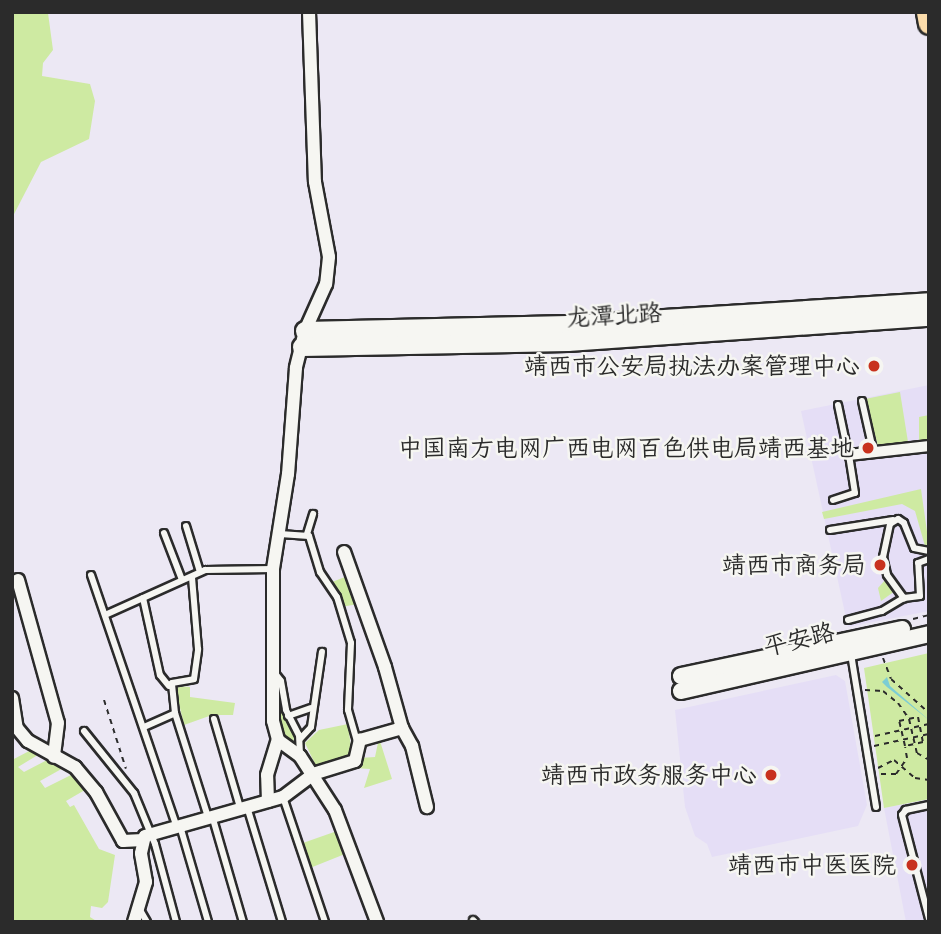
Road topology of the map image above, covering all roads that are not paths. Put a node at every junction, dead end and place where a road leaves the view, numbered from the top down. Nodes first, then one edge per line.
1 (309, 12) edge
2 (927, 12) edge
3 (929, 23) edge
4 (929, 302) edge
5 (929, 317) edge
6 (303, 339) junction
7 (862, 401) dead end
8 (838, 405) dead end
9 (929, 446) edge
10 (873, 450) junction
11 (849, 455) junction
12 (833, 500) dead end
13 (313, 513) dead end
14 (893, 520) junction
15 (186, 526) dead end
16 (830, 530) dead end
17 (164, 533) dead end
18 (280, 534) junction
19 (307, 534) junction
20 (929, 551) edge
21 (344, 552) dead end
22 (929, 559) edge
23 (273, 569) junction
24 (200, 572) junction
25 (91, 575) dead end
26 (192, 577) junction
27 (19, 580) dead end
28 (182, 580) junction
29 (143, 598) junction
30 (904, 598) junction
31 (105, 615) junction
32 (848, 620) dead end
33 (929, 623) edge
34 (929, 634) edge
35 (850, 645) junction
36 (322, 652) dead end
37 (272, 671) junction
38 (681, 684) dead end
39 (169, 686) junction
40 (12, 698) edge
41 (311, 708) junction
42 (175, 713) junction
43 (288, 716) junction
44 (214, 719) dead end
45 (144, 727) junction
46 (402, 728) junction
47 (85, 731) dead end
48 (300, 739) junction
49 (278, 740) junction
50 (357, 742) junction
51 (300, 756) junction
52 (54, 757) junction
53 (313, 774) junction
54 (284, 797) junction
55 (268, 801) junction
56 (929, 805) edge
57 (427, 807) dead end
58 (876, 807) dead end
59 (245, 811) junction
60 (210, 818) junction
61 (178, 825) junction
62 (147, 836) junction
63 (137, 916) edge
64 (929, 919) edge
65 (147, 922) edge
66 (176, 922) edge
67 (208, 922) edge
68 (243, 922) edge
69 (282, 922) edge
70 (325, 922) edge
71 (377, 922) edge

1 - 6 street
2 - 3 main road
4 - 6 main road, 龙潭北路
5 - 6 main road, 龙潭北路
6 - 18 street
7 - 10 lane
8 - 11 lane
9 - 10 lane
9 - 11 lane
10 - 11 lane
11 - 12 lane
13 - 19 lane
14 - 16 lane
14 - 20 lane
14 - 30 lane
15 - 24 lane
17 - 28 lane
18 - 19 lane
18 - 23 street
19 - 50 lane
21 - 46 street
22 - 30 lane
23 - 24 lane
23 - 37 street
24 - 26 lane
25 - 31 lane
26 - 28 lane
26 - 39 lane
27 - 52 street
28 - 29 lane
29 - 31 lane
29 - 39 lane
30 - 32 lane
31 - 45 lane
33 - 35 street, 平安路
34 - 35 street, 平安路
35 - 38 street, 平安路
35 - 58 lane
36 - 41 lane
37 - 43 lane
37 - 49 street
39 - 42 lane
40 - 52 street
41 - 43 lane
41 - 48 lane
42 - 45 lane
42 - 60 lane
43 - 48 lane
44 - 59 lane
45 - 61 lane
46 - 50 street
46 - 57 street
47 - 62 lane
48 - 51 lane
49 - 51 street
49 - 55 street
50 - 53 street
51 - 53 street
52 - 62 street
53 - 54 street
53 - 71 street
54 - 55 street
54 - 70 lane
55 - 59 street
56 - 64 lane
59 - 60 street
59 - 69 lane
60 - 61 street
60 - 68 lane
61 - 62 street
61 - 67 lane
62 - 63 street
62 - 66 lane
63 - 65 lane

